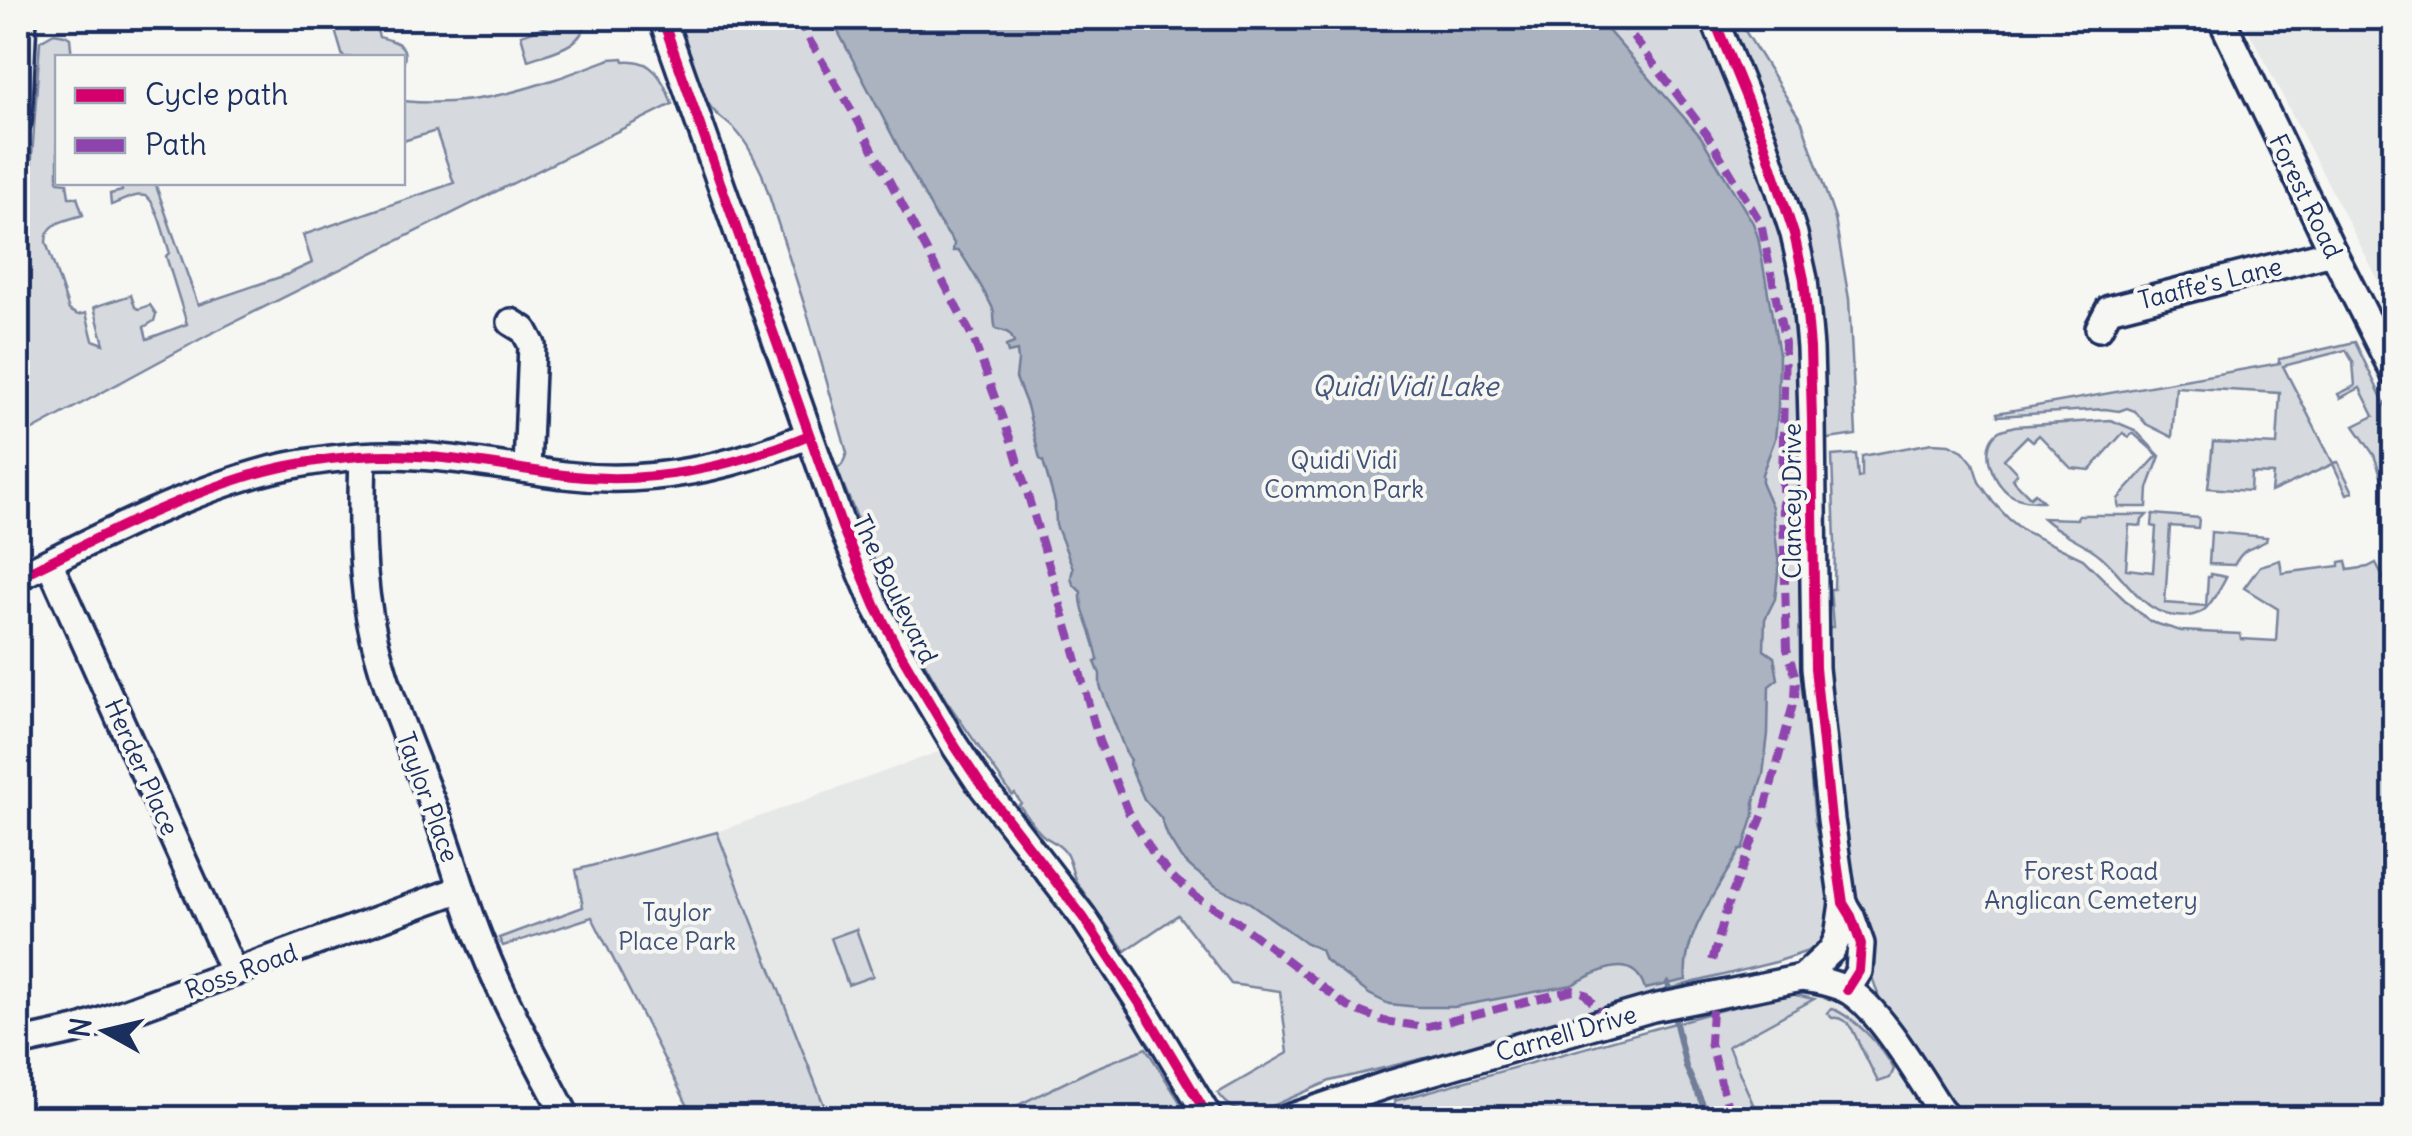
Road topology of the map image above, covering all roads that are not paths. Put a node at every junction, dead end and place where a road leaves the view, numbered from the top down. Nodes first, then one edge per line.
1 (23, 18) edge
2 (662, 18) edge
3 (1715, 18) edge
4 (2221, 18) edge
5 (18, 121) edge
6 (2333, 252) junction
7 (511, 322) dead end
8 (2099, 328) dead end
9 (2394, 373) edge
10 (809, 435) junction
11 (363, 456) junction
12 (528, 470) junction
13 (49, 562) junction
14 (18, 577) edge
15 (461, 888) junction
16 (1843, 903) junction
17 (1861, 944) junction
18 (234, 973) junction
19 (1802, 978) junction
20 (1847, 990) junction
21 (1879, 1019) junction
22 (18, 1043) edge
23 (568, 1118) edge
24 (1210, 1118) edge
25 (1289, 1118) edge
26 (1946, 1118) edge

1 - 5 street
2 - 10 street, The Boulevard
3 - 16 street, Clancey Drive
4 - 6 street, Forest Road
6 - 8 street, Taaffe's Lane
6 - 9 street, Forest Road
7 - 12 street
10 - 12 street
10 - 24 street, The Boulevard
11 - 12 street
11 - 13 street
11 - 15 street, Taylor Place
13 - 14 street
13 - 18 street, Herder Place
15 - 18 street, Ross Road
15 - 23 street, Taylor Place
16 - 17 street, Clancey Drive
16 - 19 street
17 - 20 street
17 - 21 street, Clancey Drive
18 - 22 street, Ross Road
19 - 20 street, Carnell Drive
19 - 25 street, Carnell Drive
20 - 21 street
21 - 26 street

